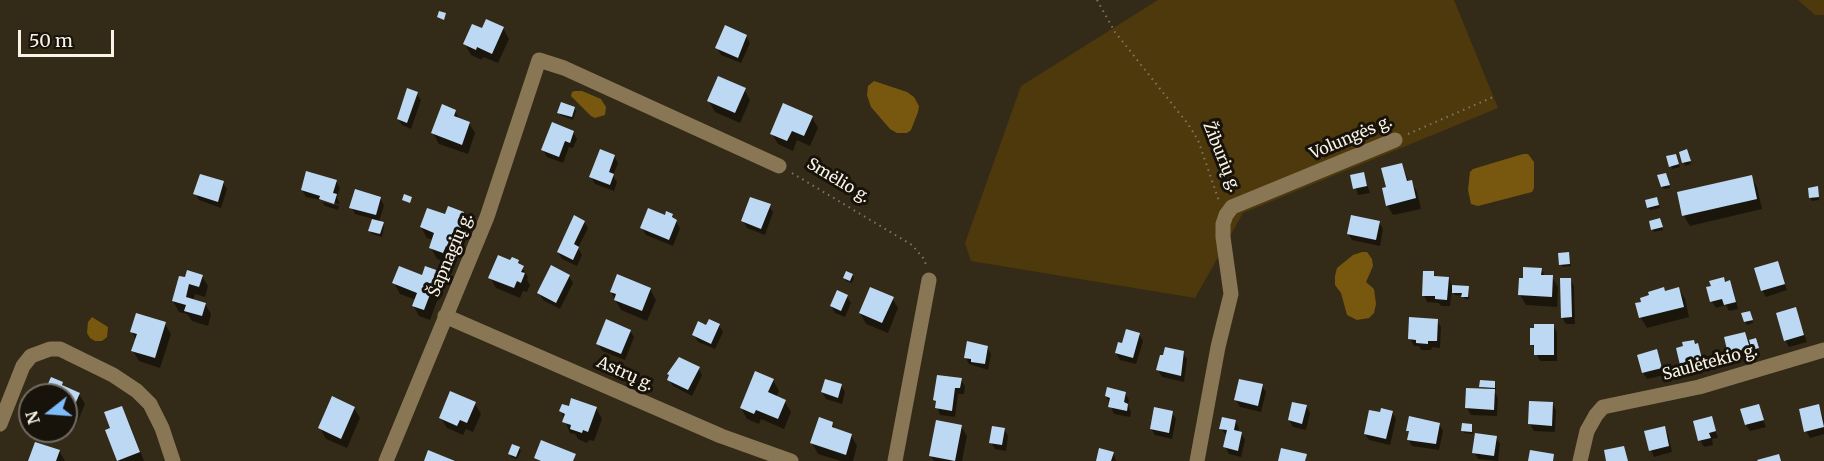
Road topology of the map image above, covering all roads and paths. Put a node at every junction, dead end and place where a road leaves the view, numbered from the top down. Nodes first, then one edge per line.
1 (1097, 0) edge
2 (540, 60) joint
3 (1493, 97) dead end
4 (1395, 140) joint
5 (779, 166) joint
6 (1226, 215) junction
7 (929, 280) joint
8 (445, 316) junction
9 (1824, 350) edge
10 (0, 424) edge
11 (173, 461) edge
12 (386, 461) edge
13 (791, 461) edge
14 (895, 461) edge
15 (1197, 461) edge
16 (1580, 461) edge

1 - 6 path, Žiburių g.
2 - 5 street, Smėlio g.
2 - 8 street, Šapnagių g.
3 - 4 path, Volungės g.
4 - 6 street, Volungės g.
5 - 7 path, Smėlio g.
6 - 15 street, Žiburių g.
7 - 14 street
8 - 12 street, Šapnagių g.
8 - 13 street, Astrų g.
9 - 16 street, Saulėtekio g.
10 - 11 street

